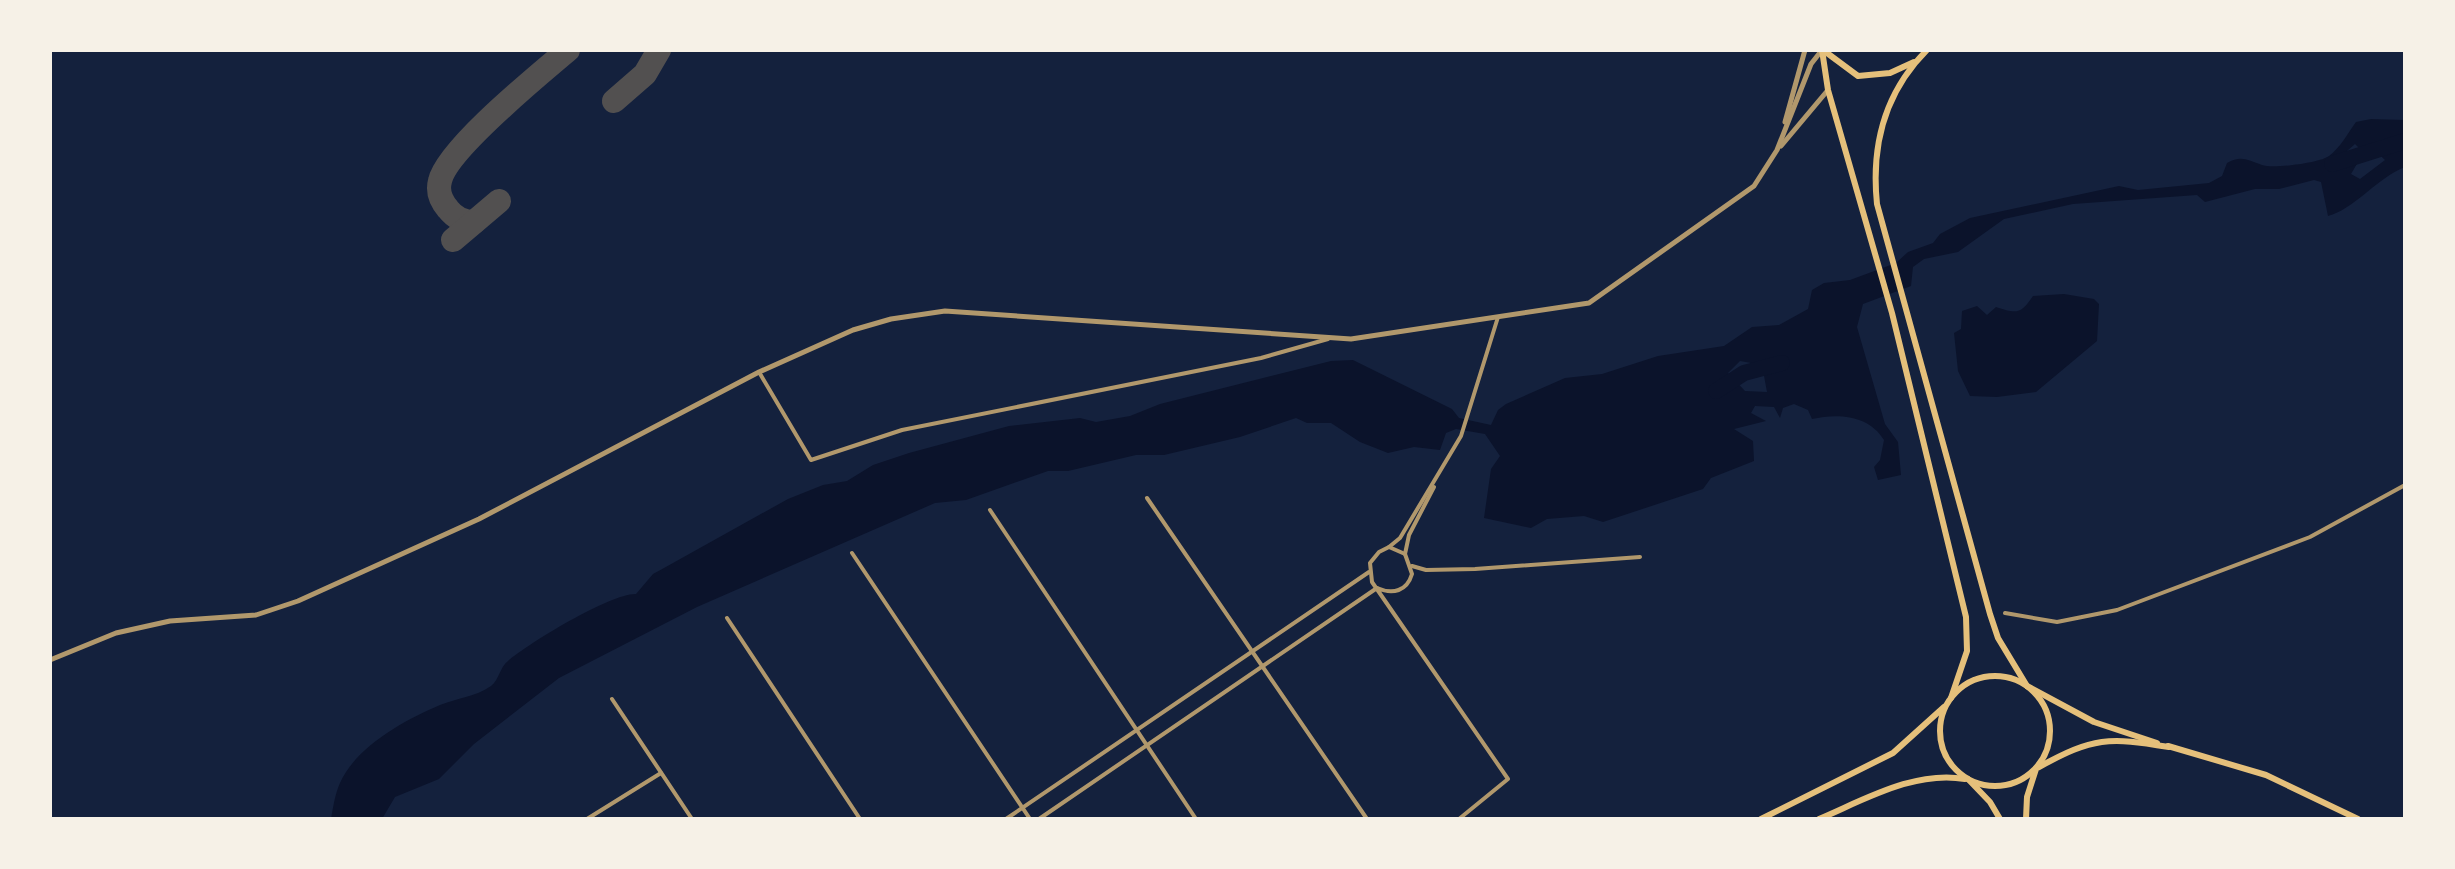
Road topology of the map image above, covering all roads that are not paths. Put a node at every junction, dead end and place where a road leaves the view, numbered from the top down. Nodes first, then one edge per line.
1 (1805, 50) edge
2 (1822, 50) edge
3 (1927, 50) edge
4 (1917, 60) junction
5 (1828, 90) junction
6 (1777, 150) junction
7 (1498, 317) junction
8 (1331, 338) junction
9 (759, 372) junction
10 (1453, 451) junction
11 (2405, 485) edge
12 (1147, 498) dead end
13 (990, 510) dead end
14 (1389, 547) junction
15 (852, 553) dead end
16 (1405, 554) junction
17 (1640, 557) dead end
18 (1412, 566) junction
19 (1369, 572) junction
20 (1377, 588) junction
21 (2005, 613) dead end
22 (727, 618) dead end
23 (1251, 651) junction
24 (50, 660) edge
25 (1263, 668) junction
26 (2027, 686) junction
27 (1951, 698) junction
28 (612, 699) dead end
29 (1946, 705) junction
30 (1137, 730) junction
31 (1147, 746) junction
32 (2169, 747) junction
33 (2036, 769) junction
34 (661, 773) junction
35 (1968, 779) junction
36 (1023, 808) junction
37 (587, 819) edge
38 (692, 819) edge
39 (860, 819) edge
40 (1006, 819) edge
41 (1030, 819) edge
42 (1039, 819) edge
43 (1196, 819) edge
44 (1367, 819) edge
45 (1459, 819) edge
46 (1761, 819) edge
47 (1819, 819) edge
48 (2000, 819) edge
49 (2026, 819) edge
50 (2358, 819) edge

1 - 6 street
2 - 4 main road
2 - 5 main road
2 - 6 street
3 - 4 main road
4 - 26 main road
5 - 6 street
5 - 27 main road
6 - 7 street
7 - 8 street
7 - 10 street
8 - 9 street
8 - 9 street
9 - 24 street
10 - 14 street
10 - 16 street
11 - 21 street
12 - 23 street
13 - 30 street
14 - 16 street
14 - 19 street
15 - 36 street
16 - 18 street
17 - 18 street
18 - 20 street
19 - 20 street
19 - 23 street
20 - 25 street
20 - 45 street
22 - 39 street
23 - 25 street
23 - 30 street
25 - 31 street
25 - 44 street
26 - 27 main road
26 - 32 main road
26 - 33 main road
27 - 29 main road
28 - 34 street
29 - 35 main road
29 - 46 main road
30 - 31 street
30 - 36 street
31 - 42 street
31 - 43 street
32 - 33 main road
32 - 50 main road
33 - 35 main road
33 - 49 main road
34 - 37 street
34 - 38 street
35 - 47 main road
35 - 48 main road
36 - 40 street
36 - 41 street

